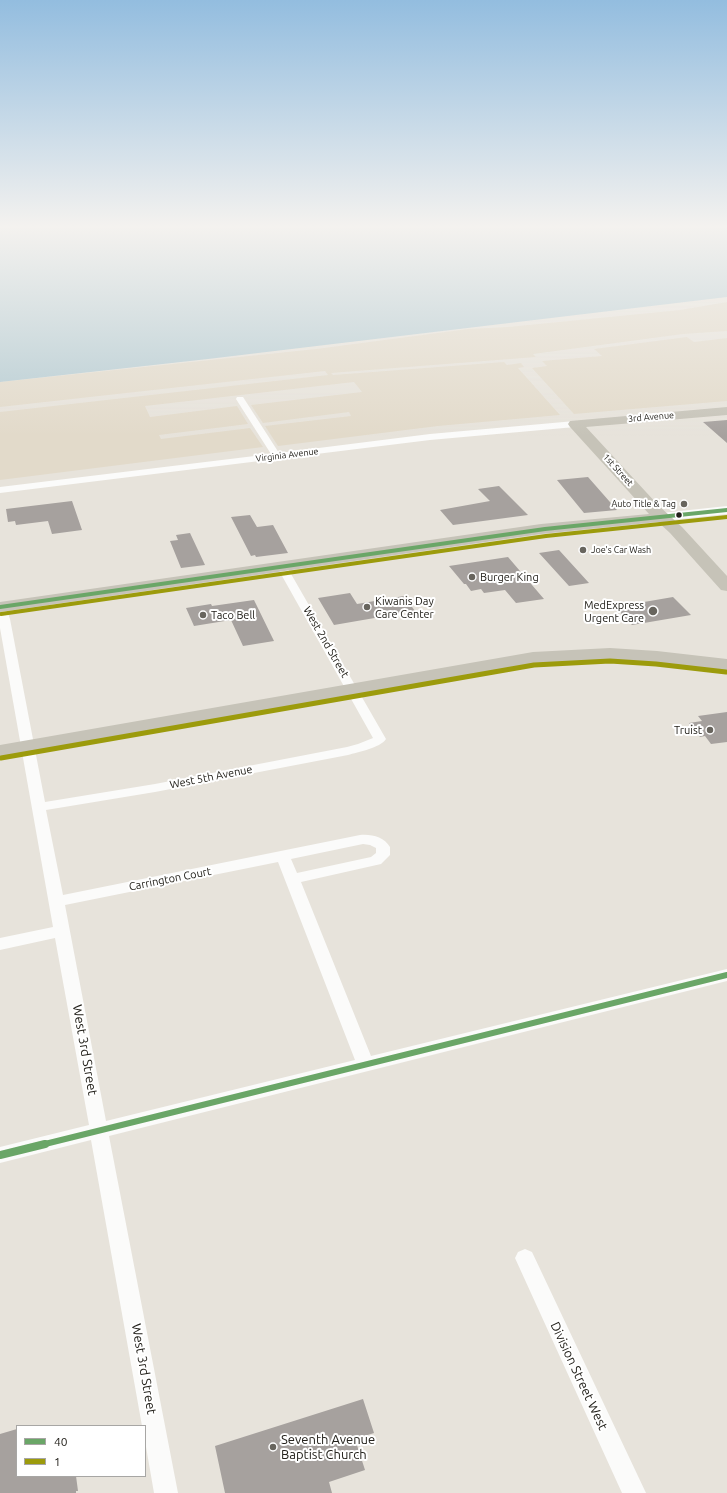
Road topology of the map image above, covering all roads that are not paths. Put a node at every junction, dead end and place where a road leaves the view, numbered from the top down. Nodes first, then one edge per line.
1 (240, 399) dead end
2 (727, 410) edge
3 (575, 424) junction
4 (277, 456) junction
5 (0, 490) edge
6 (727, 510) edge
7 (662, 517) junction
8 (282, 566) junction
9 (727, 586) edge
10 (0, 608) edge
11 (727, 665) edge
12 (352, 689) junction
13 (380, 739) joint
14 (27, 746) junction
15 (0, 751) edge
16 (40, 807) junction
17 (283, 856) junction
18 (292, 879) junction
19 (56, 902) junction
20 (62, 931) junction
21 (0, 944) edge
22 (727, 975) edge
23 (366, 1065) junction
24 (99, 1130) junction
25 (0, 1155) edge
26 (525, 1258) dead end
27 (166, 1493) edge
28 (634, 1493) edge

1 - 4 street
2 - 3 main road, 3rd Avenue
3 - 4 street, Virginia Avenue
3 - 7 main road, 1st Street
4 - 5 street, Virginia Avenue
6 - 7 main road
7 - 8 main road
7 - 9 main road, 1st Street
8 - 10 main road
8 - 12 street, West 2nd Street
10 - 14 street, West 3rd Street
11 - 12 main road
12 - 13 street, West 2nd Street
12 - 14 main road
13 - 16 street, West 5th Avenue
14 - 15 main road
14 - 16 street, West 3rd Street
16 - 19 street, West 3rd Street
17 - 18 street
17 - 18 street, Carrington Court
17 - 19 street, Carrington Court
18 - 23 street
19 - 20 street, West 3rd Street
20 - 21 street
20 - 24 street, West 3rd Street
22 - 23 street
23 - 24 street
24 - 25 street
24 - 27 street, West 3rd Street
26 - 28 street, Division Street West

